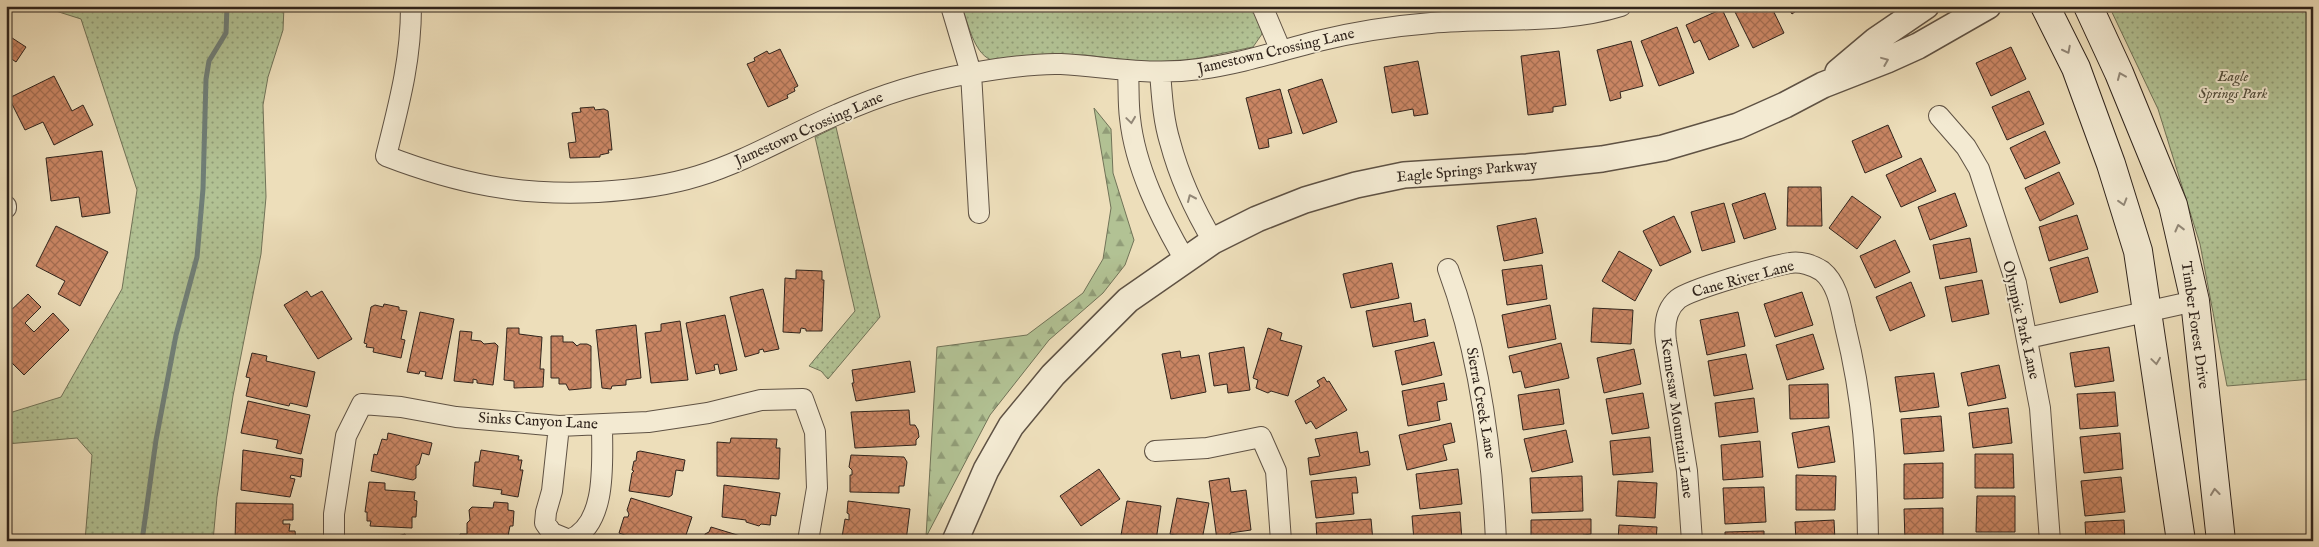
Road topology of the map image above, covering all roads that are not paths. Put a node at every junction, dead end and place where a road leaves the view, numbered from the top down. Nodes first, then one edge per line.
1 (410, 6) edge
2 (951, 6) edge
3 (1262, 6) edge
4 (1621, 6) edge
5 (1926, 6) edge
6 (1988, 6) edge
7 (2045, 6) edge
8 (2088, 6) edge
9 (1490, 13) edge
10 (1281, 51) junction
11 (1128, 72) junction
12 (1160, 72) junction
13 (971, 73) junction
14 (1823, 84) junction
15 (1939, 116) dead end
16 (979, 213) dead end
17 (1213, 241) junction
18 (1185, 260) junction
19 (1448, 270) dead end
20 (1678, 300) joint
21 (2195, 301) junction
22 (2149, 312) junction
23 (2028, 338) junction
24 (602, 425) junction
25 (559, 426) junction
26 (1155, 451) dead end
27 (334, 541) edge
28 (808, 541) edge
29 (955, 541) edge
30 (1281, 541) edge
31 (1496, 541) edge
32 (1692, 541) edge
33 (1868, 541) edge
34 (2050, 541) edge
35 (2182, 541) edge
36 (2221, 541) edge

1 - 13 street, Jamestown Crossing Lane
2 - 13 street
3 - 10 street
4 - 9 street, Jamestown Crossing Lane
5 - 14 street, Eagle Springs Parkway
14 -> 6 street, Eagle Springs Parkway
7 -> 22 main road
21 -> 8 main road, Timber Forest Drive
9 - 10 street, Jamestown Crossing Lane
10 - 12 street, Jamestown Crossing Lane
11 - 12 street, Jamestown Crossing Lane
11 - 13 street, Jamestown Crossing Lane
11 -> 18 street
17 -> 12 street
13 - 16 street
14 - 17 street, Eagle Springs Parkway
15 - 23 street, Olympic Park Lane
17 - 18 street, Eagle Springs Parkway
18 - 29 street, Eagle Springs Parkway
19 - 31 street, Sierra Creek Lane
20 - 32 street, Kennesaw Mountain Lane
20 - 33 street, Cane River Lane
21 - 22 street
36 -> 21 main road, Timber Forest Drive
22 - 23 street
22 -> 35 main road
23 - 34 street, Olympic Park Lane
24 - 25 street, Sinks Canyon Lane
24 - 25 street
24 - 28 street, Sinks Canyon Lane
25 - 27 street, Sinks Canyon Lane
26 - 30 street

